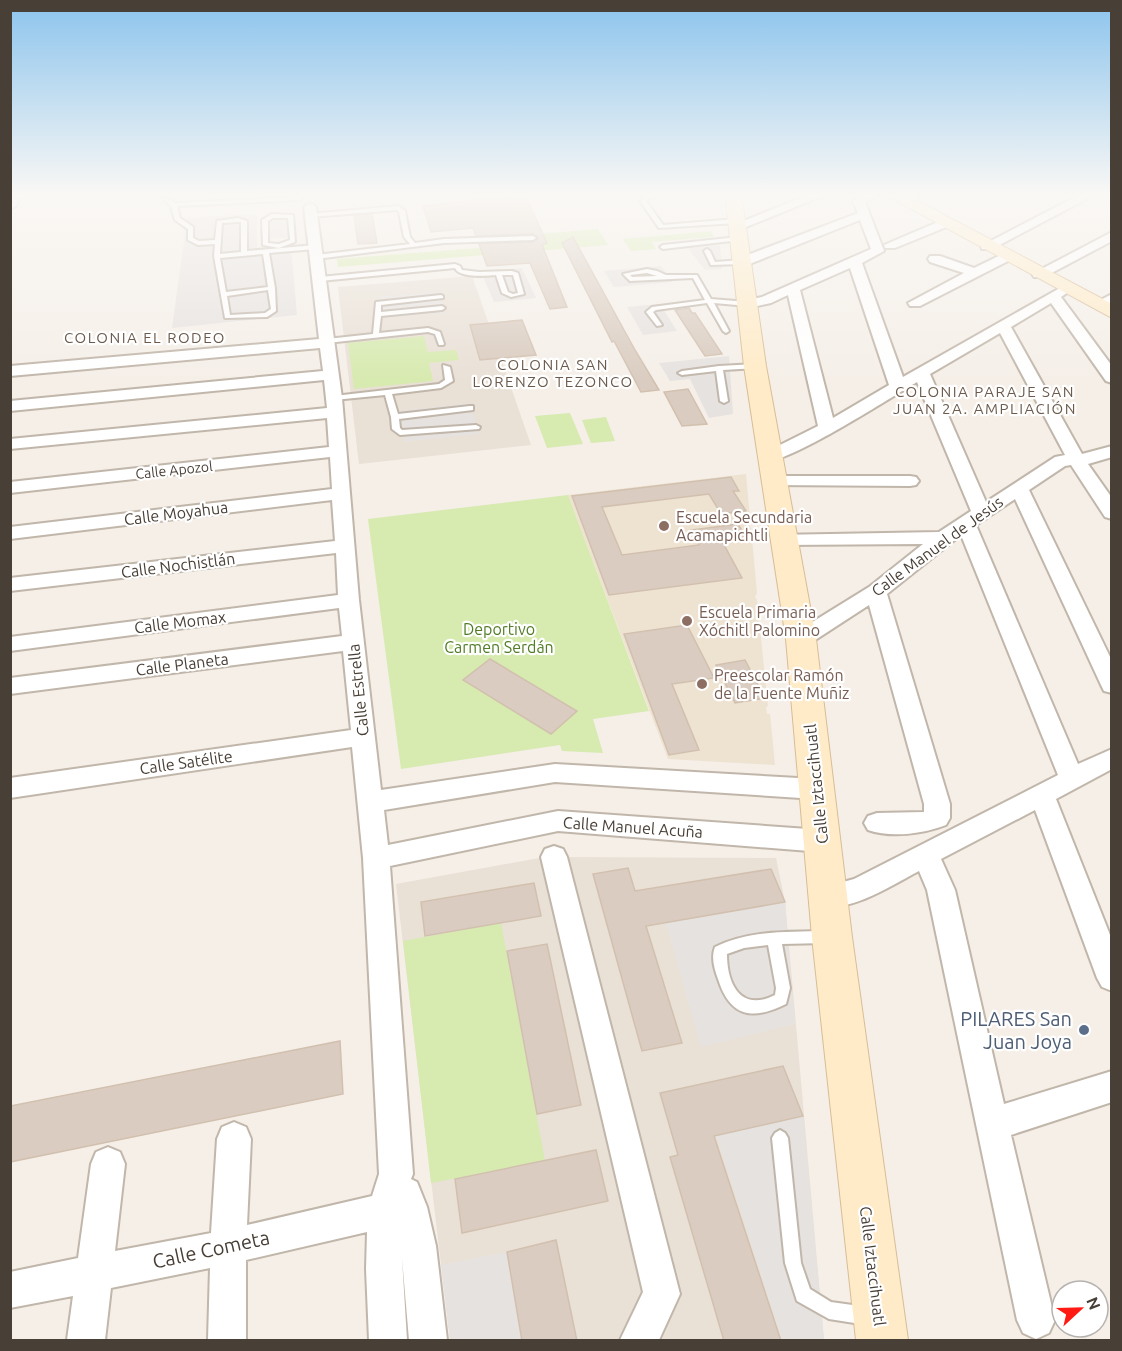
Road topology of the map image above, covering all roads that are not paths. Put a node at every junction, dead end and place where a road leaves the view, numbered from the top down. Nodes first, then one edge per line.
1 (217, 256) edge
2 (267, 256) edge
3 (312, 256) edge
4 (715, 256) edge
5 (734, 256) edge
6 (867, 256) edge
7 (1007, 256) joint
8 (1073, 256) edge
9 (935, 259) dead end
10 (855, 262) junction
11 (459, 271) junction
12 (974, 272) junction
13 (499, 274) dead end
14 (701, 274) junction
15 (1039, 274) junction
16 (665, 277) junction
17 (320, 279) junction
18 (350, 280) dead end
19 (272, 288) junction
20 (793, 288) junction
21 (1061, 293) junction
22 (224, 294) junction
23 (441, 297) dead end
24 (710, 301) junction
25 (915, 303) dead end
26 (748, 304) junction
27 (1107, 305) edge
28 (442, 308) dead end
29 (378, 314) junction
30 (658, 325) dead end
31 (1004, 327) junction
32 (726, 331) dead end
33 (376, 334) junction
34 (327, 342) junction
35 (441, 344) dead end
36 (755, 366) junction
37 (446, 367) dead end
38 (719, 368) junction
39 (10, 371) edge
40 (682, 373) dead end
41 (922, 374) junction
42 (331, 375) junction
43 (1112, 378) edge
44 (898, 387) junction
45 (388, 392) junction
46 (724, 401) dead end
47 (334, 405) junction
48 (10, 406) edge
49 (470, 408) dead end
50 (395, 417) junction
51 (476, 427) dead end
52 (827, 428) junction
53 (10, 444) edge
54 (338, 451) junction
55 (1112, 451) edge
56 (1076, 459) junction
57 (773, 469) junction
58 (910, 481) dead end
59 (1018, 487) junction
60 (10, 488) edge
61 (341, 493) junction
62 (1112, 513) edge
63 (974, 519) junction
64 (10, 533) edge
65 (943, 538) junction
66 (783, 539) junction
67 (346, 546) junction
68 (10, 585) edge
69 (876, 592) junction
70 (349, 600) junction
71 (801, 639) junction
72 (353, 642) junction
73 (10, 644) edge
74 (1112, 685) edge
75 (10, 686) edge
76 (362, 737) junction
77 (1112, 758) edge
78 (1071, 777) junction
79 (10, 788) edge
80 (816, 789) junction
81 (1041, 793) junction
82 (369, 802) junction
83 (877, 823) dead end
84 (822, 841) junction
85 (926, 855) junction
86 (554, 857) dead end
87 (376, 858) junction
88 (828, 897) junction
89 (832, 937) junction
90 (774, 939) junction
91 (1112, 978) edge
92 (1112, 1086) edge
93 (994, 1124) junction
94 (780, 1138) dead end
95 (234, 1139) dead end
96 (108, 1164) dead end
97 (398, 1209) junction
98 (228, 1247) junction
99 (93, 1272) junction
100 (10, 1290) edge
101 (1036, 1320) dead end
102 (881, 1329) edge
103 (86, 1341) edge
104 (227, 1341) edge
105 (388, 1341) edge
106 (428, 1341) edge
107 (639, 1341) edge

1 - 22 lane
2 - 19 lane
3 - 17 street, Calle Estrella
4 - 14 lane
5 - 26 street, Calle Iztaccihuatl
6 - 10 street
7 - 12 street
7 - 15 street
8 - 15 street
9 - 12 street
10 - 20 street
10 - 44 street
11 - 13 lane
11 - 17 lane
11 - 18 lane
12 - 25 street
14 - 16 lane
14 - 24 lane
15 - 21 street
16 - 16 lane
17 - 34 street, Calle Estrella
19 - 22 lane
19 - 22 lane
20 - 26 street
20 - 52 street
21 - 27 street
21 - 31 street
21 - 43 street
23 - 29 lane
24 - 26 lane
24 - 30 lane
24 - 32 lane
26 - 36 street, Calle Iztaccihuatl
28 - 29 lane
29 - 33 lane
31 - 41 street
31 - 56 street
33 - 34 lane
33 - 35 lane
34 - 39 street
34 - 42 street, Calle Estrella
36 - 38 lane
36 - 57 street, Calle Iztaccihuatl
37 - 45 lane
38 - 40 lane
38 - 46 lane
41 - 44 street
41 - 63 street
42 - 47 street, Calle Estrella
42 - 48 street
44 - 52 street
45 - 47 lane
45 - 50 lane
47 - 53 street
47 - 54 street, Calle Estrella
49 - 50 lane
50 - 51 lane
52 - 57 street
54 - 60 street, Calle Apozol
54 - 61 street, Calle Estrella
55 - 56 street, Calle Manuel de Jesús
56 - 59 street, Calle Manuel de Jesús
56 - 62 street
57 - 58 street
57 - 66 street, Calle Iztaccihuatl
59 - 63 street, Calle Manuel de Jesús
59 - 74 street
61 - 64 street, Calle Moyahua
61 - 67 street, Calle Estrella
63 - 65 street, Calle Manuel de Jesús
63 - 78 street
65 - 66 street
65 - 69 street, Calle Manuel de Jesús
66 - 71 street, Calle Iztaccihuatl
67 - 68 street, Calle Nochistlán
67 - 70 street, Calle Estrella
69 - 71 street, Calle Manuel de Jesús
69 - 83 street
70 - 72 street, Calle Estrella
70 - 73 street, Calle Momax
71 - 80 street, Calle Iztaccihuatl
72 - 75 street, Calle Planeta
72 - 76 street, Calle Estrella
76 - 79 street, Calle Satélite
76 - 82 street, Calle Estrella
77 - 78 street
78 - 81 street
80 - 82 street
80 - 84 street, Calle Iztaccihuatl
81 - 85 street
81 - 91 street
82 - 87 street, Calle Estrella
84 - 87 street, Calle Manuel Acuña
84 - 88 street, Calle Iztaccihuatl
85 - 88 street
85 - 93 street
86 - 107 street
87 - 97 street, Calle Estrella
88 - 89 street, Calle Iztaccihuatl
89 - 90 lane
89 - 102 street, Calle Iztaccihuatl
90 - 90 lane
92 - 93 street
93 - 101 street
94 - 102 lane
95 - 98 street
96 - 99 street
97 - 98 street, Calle Cometa
97 - 105 street, Calle Estrella
97 - 106 street, Calle Estrella
98 - 99 street, Calle Cometa
98 - 104 street
99 - 100 street, Calle Cometa
99 - 103 street

